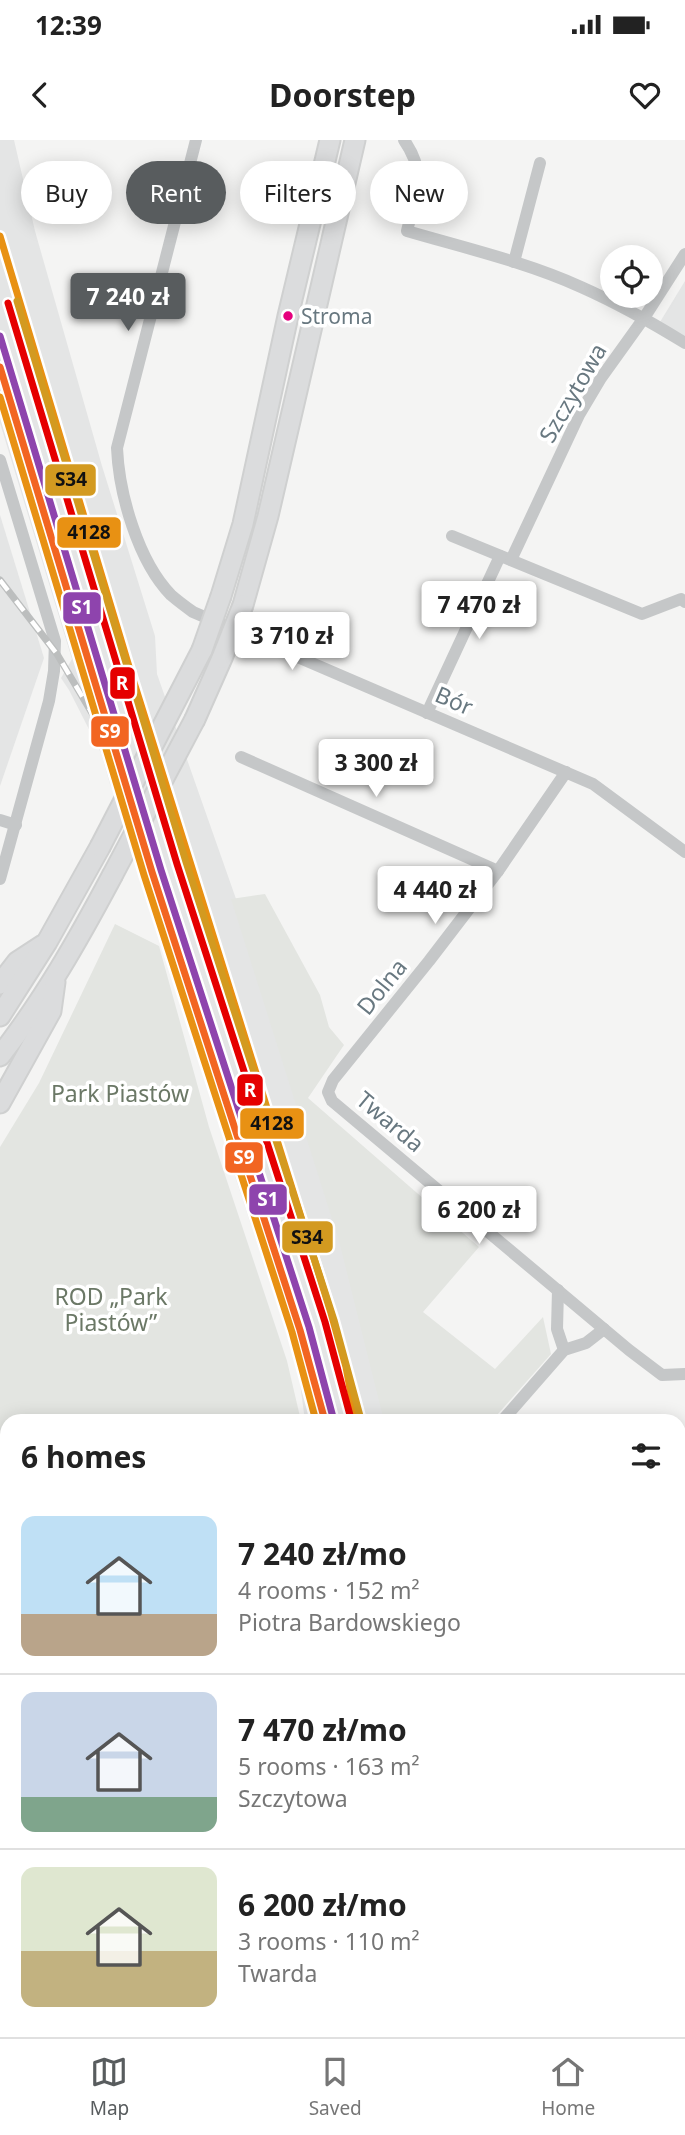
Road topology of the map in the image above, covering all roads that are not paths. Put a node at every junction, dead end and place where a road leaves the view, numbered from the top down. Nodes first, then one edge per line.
1 (196, 140) edge
2 (331, 140) edge
3 (355, 140) edge
4 (404, 140) edge
5 (540, 163) dead end
6 (685, 254) edge
7 (514, 262) junction
8 (644, 318) junction
9 (685, 343) edge
10 (0, 460) edge
11 (452, 536) dead end
12 (505, 558) junction
13 (683, 598) edge
14 (427, 713) junction
15 (241, 757) dead end
16 (566, 772) junction
17 (0, 820) edge
18 (16, 825) junction
19 (685, 852) edge
20 (498, 871) junction
21 (0, 879) edge
22 (47, 942) junction
23 (57, 974) junction
24 (0, 984) edge
25 (0, 1016) edge
26 (0, 1056) edge
27 (328, 1092) joint
28 (0, 1103) edge
29 (558, 1290) junction
30 (604, 1329) junction
31 (565, 1350) junction
32 (685, 1374) edge
33 (508, 1414) edge

1 - 14 street, Bór
2 - 22 main road, bridge
3 - 23 main road, bridge
4 - 7 street
5 - 7 street
6 - 8 street, Szczytowa
7 - 8 street
8 - 9 street
8 - 12 street, Szczytowa
10 - 18 street
11 - 12 street
12 - 13 street
12 - 14 street, Szczytowa
14 - 16 street, Bór
15 - 20 street
16 - 19 street, Bór
16 - 20 street, Dolna
17 - 18 street
18 - 21 street
20 - 27 street, Dolna
22 - 24 main road
22 - 25 main road
23 - 26 main road
23 - 28 main road
27 - 29 street, Twarda
29 - 30 street, Twarda
29 - 31 street
30 - 31 street
30 - 32 street, Twarda
31 - 33 street

